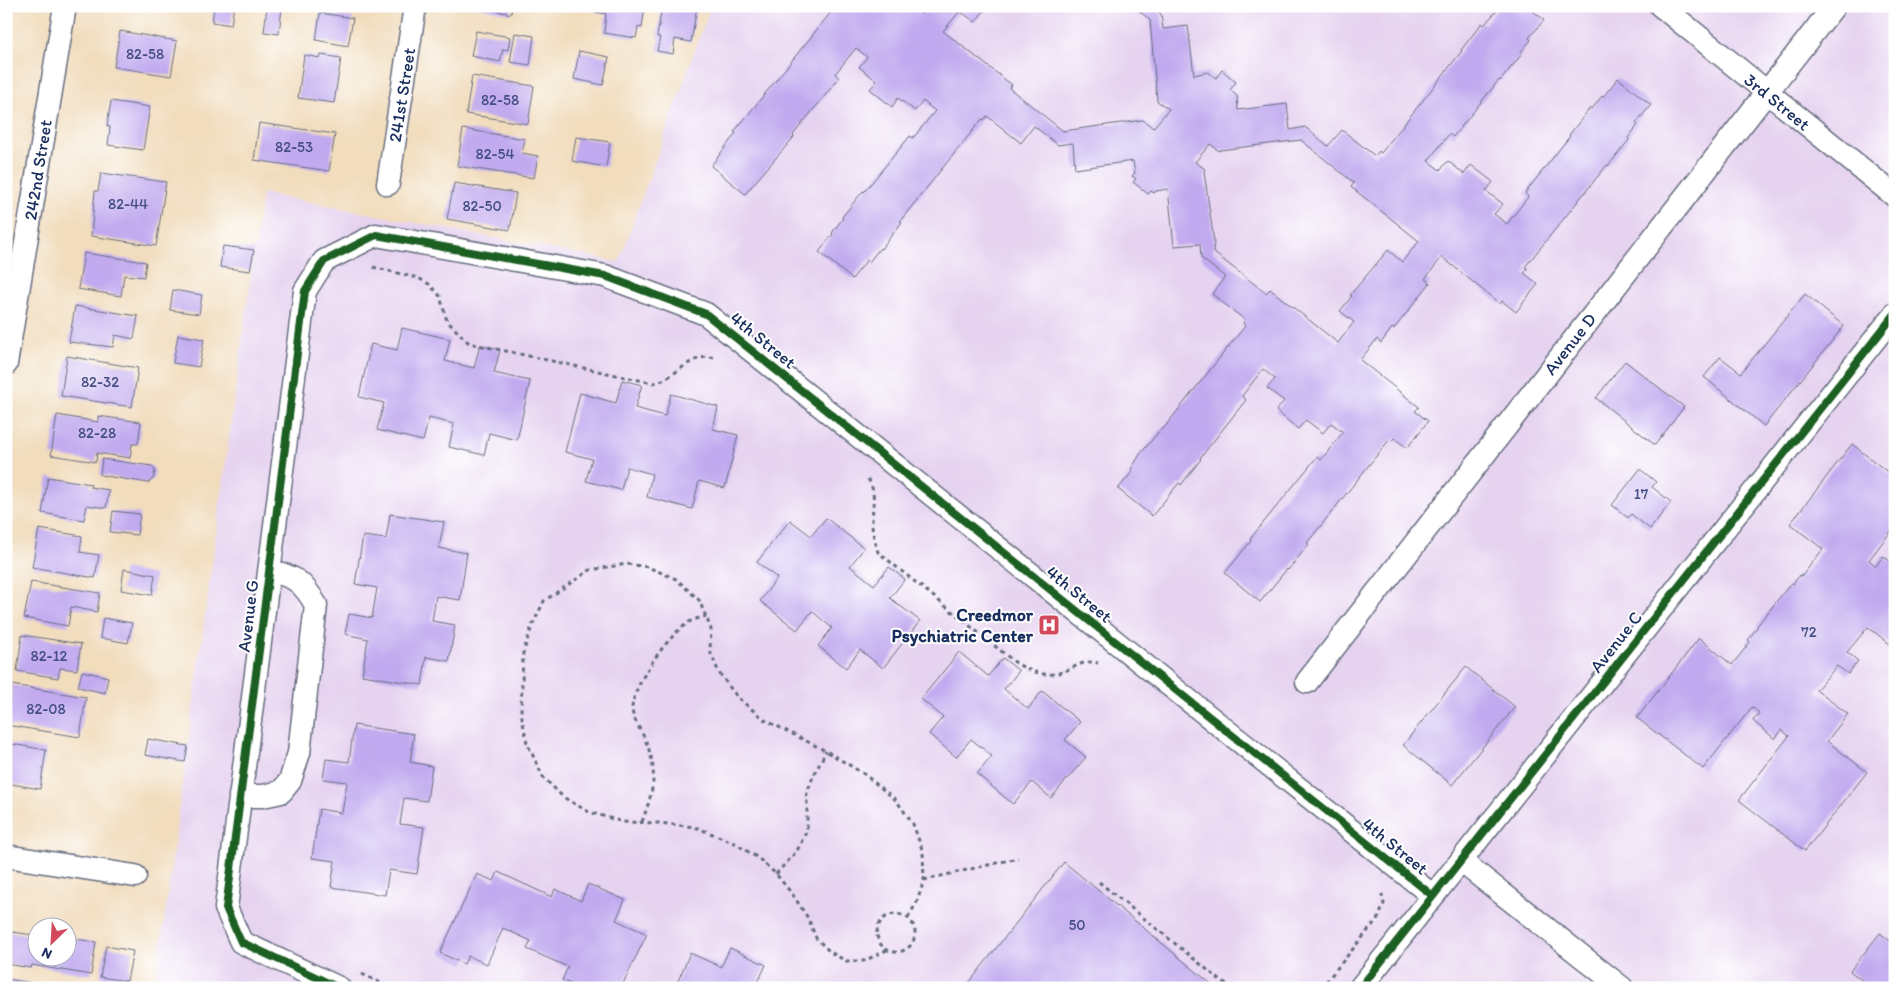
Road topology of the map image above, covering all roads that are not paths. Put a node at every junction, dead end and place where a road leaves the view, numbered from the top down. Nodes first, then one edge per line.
1 (64, 6) edge
2 (415, 6) edge
3 (1660, 6) edge
4 (1834, 6) edge
5 (1766, 93) junction
6 (388, 184) dead end
7 (1895, 196) edge
8 (305, 290) joint
9 (1895, 314) edge
10 (6, 364) edge
11 (269, 571) junction
12 (1307, 682) dead end
13 (240, 796) junction
14 (6, 856) edge
15 (1462, 861) junction
16 (135, 876) dead end
17 (1433, 896) junction
18 (338, 988) edge
19 (1360, 988) edge
20 (1622, 988) edge

1 - 10 street, 242nd Street
2 - 6 street, 241st Street
3 - 5 street, 3rd Street
4 - 5 street, Avenue D
5 - 7 street, 3rd Street
5 - 12 street, Avenue D
8 - 11 street, Avenue G
8 - 17 street, 4th Street
9 - 15 street, Avenue C
11 - 13 street, Avenue G
11 - 13 street
13 - 18 street, Avenue G
14 - 16 street
15 - 17 street, Avenue C
15 - 20 street
17 - 19 street, Avenue C

